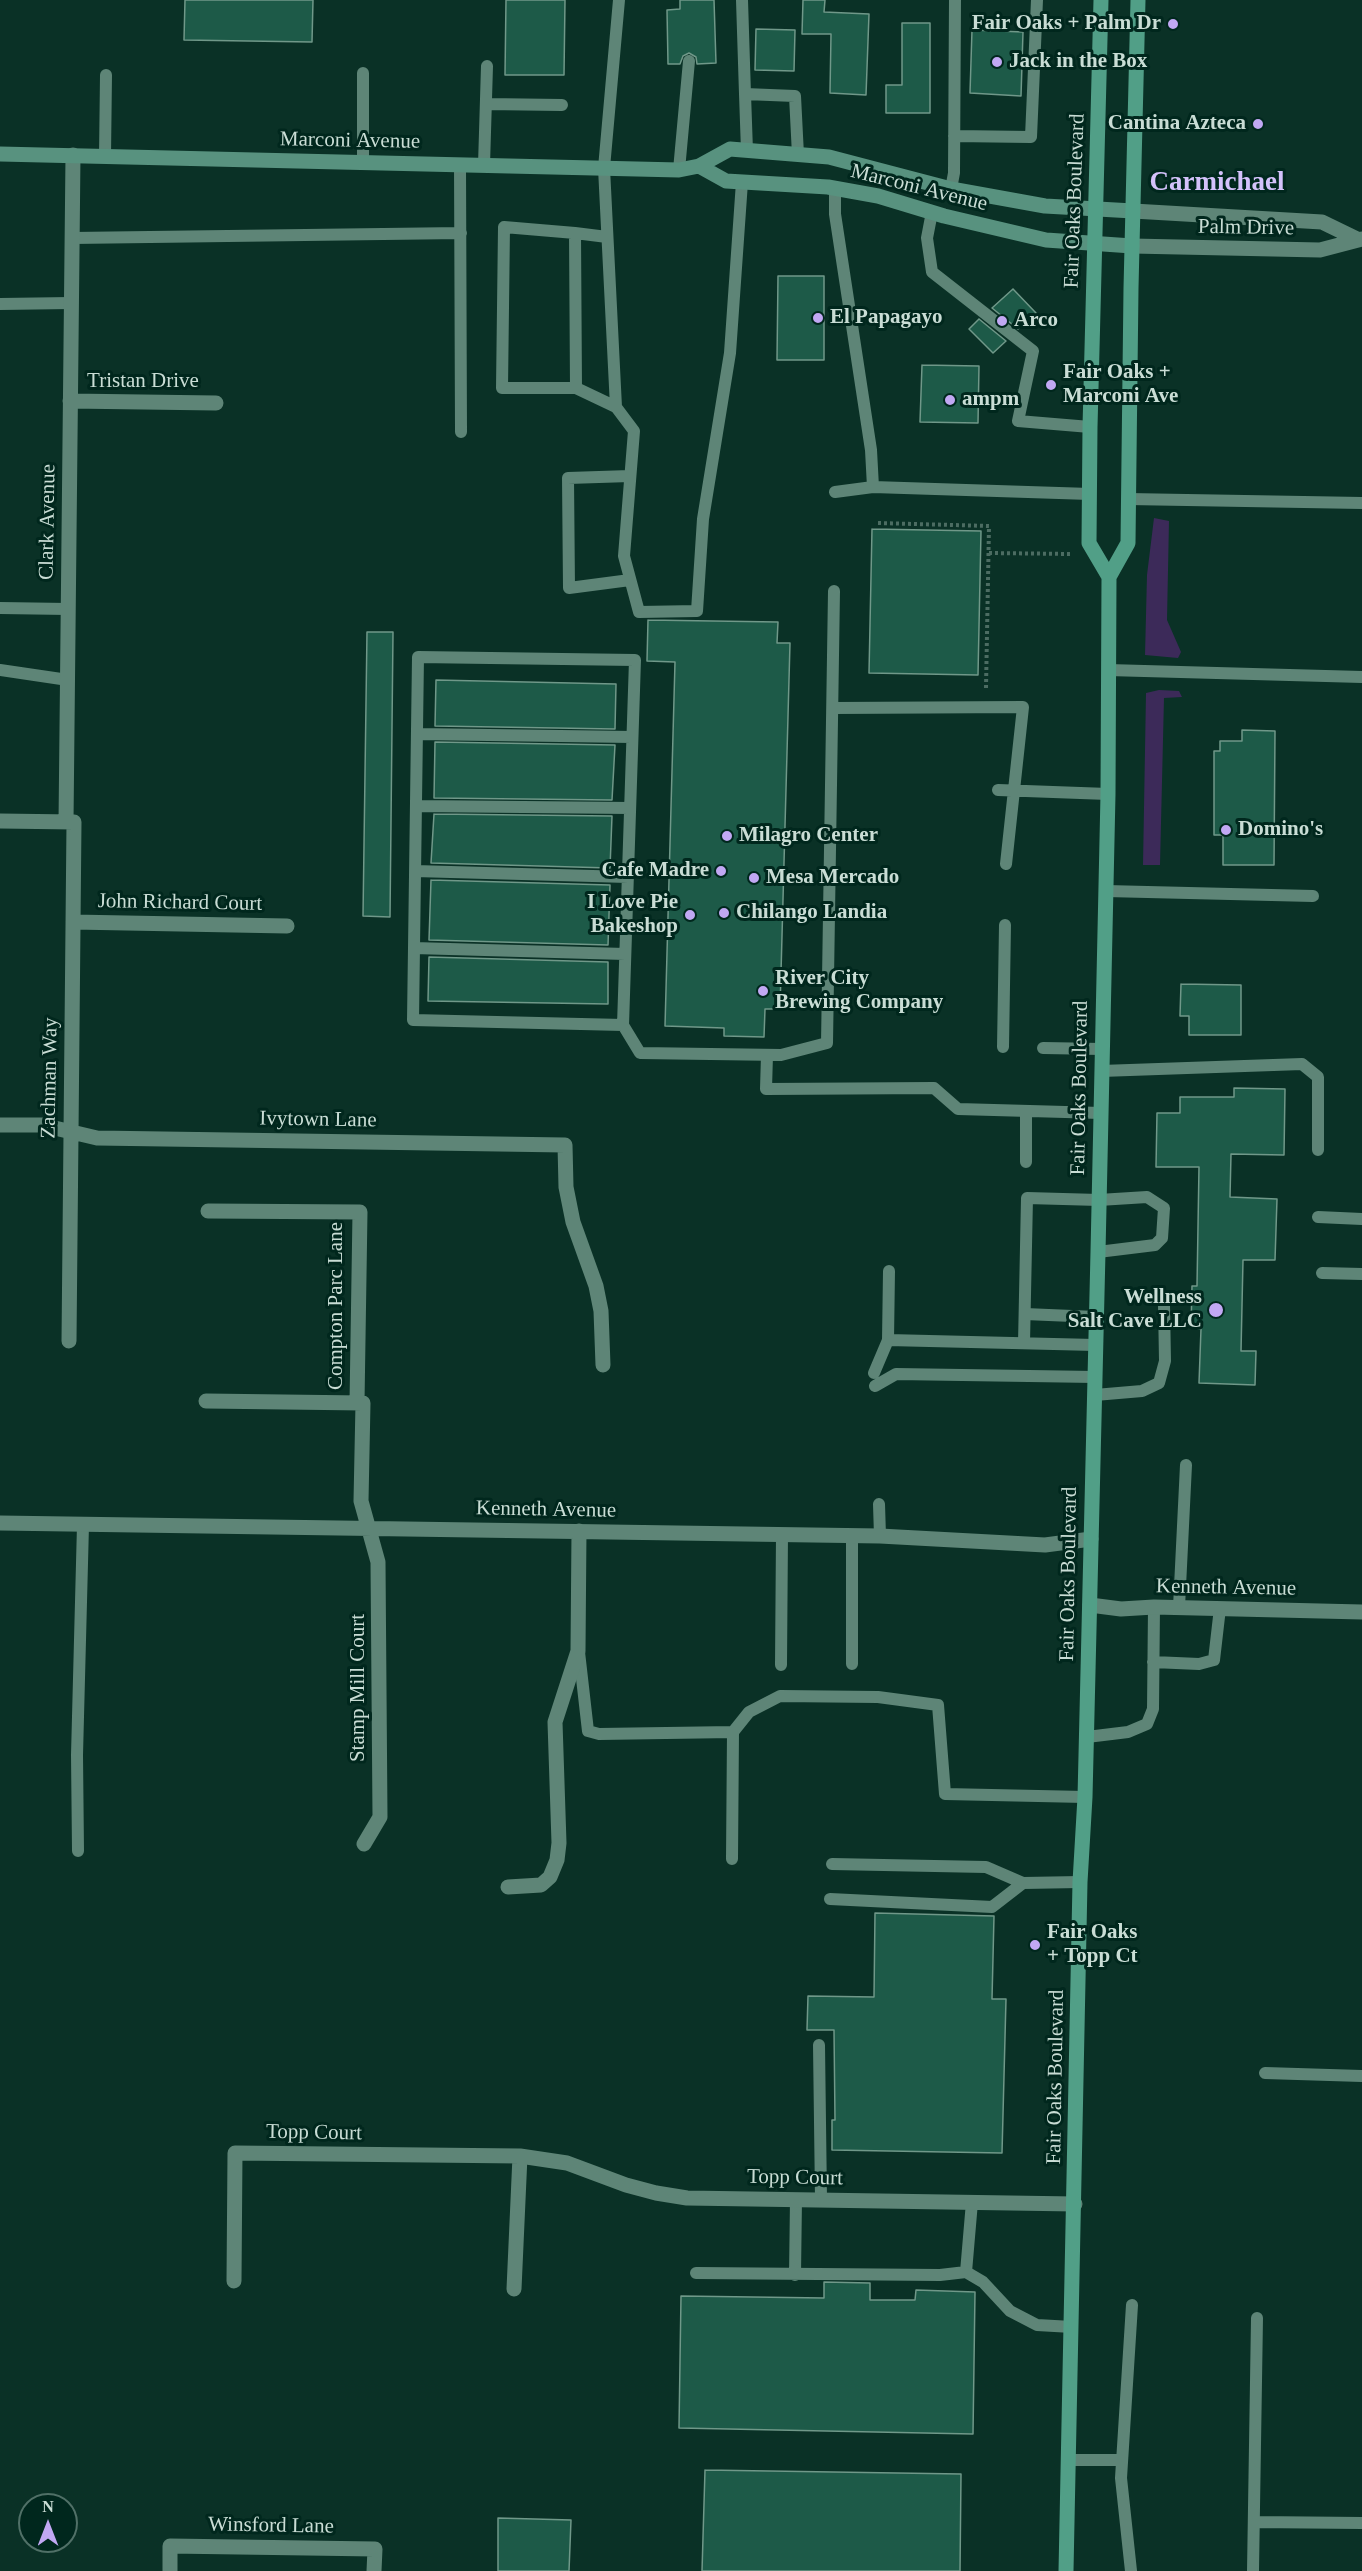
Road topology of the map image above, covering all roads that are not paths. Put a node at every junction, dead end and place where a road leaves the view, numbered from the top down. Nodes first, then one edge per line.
1 (619, 0) edge
2 (742, 0) edge
3 (955, 0) edge
4 (1037, 0) edge
5 (1101, 0) edge
6 (1138, 0) edge
7 (689, 61) dead end
8 (487, 66) dead end
9 (363, 73) dead end
10 (106, 75) dead end
11 (745, 94) junction
12 (486, 104) junction
13 (562, 105) dead end
14 (954, 136) junction
15 (747, 151) junction
16 (0, 154) edge
17 (73, 155) junction
18 (798, 155) junction
19 (105, 156) junction
20 (363, 162) junction
21 (460, 164) junction
22 (484, 165) junction
23 (699, 166) junction
24 (604, 168) junction
25 (679, 170) junction
26 (742, 182) junction
27 (835, 189) junction
28 (951, 189) junction
29 (1096, 208) junction
30 (1133, 211) junction
31 (932, 212) junction
32 (461, 233) junction
33 (575, 233) junction
34 (608, 237) junction
35 (72, 238) junction
36 (1359, 239) edge
37 (1094, 244) junction
38 (1132, 246) junction
39 (71, 303) junction
40 (0, 304) edge
41 (576, 388) junction
42 (70, 401) junction
43 (216, 403) dead end
44 (616, 407) junction
45 (1090, 427) junction
46 (461, 432) dead end
47 (630, 476) junction
48 (873, 487) junction
49 (836, 492) dead end
50 (1090, 494) junction
51 (1128, 499) junction
52 (1362, 503) edge
53 (1109, 577) junction
54 (630, 580) junction
55 (834, 591) dead end
56 (0, 608) edge
57 (68, 609) junction
58 (0, 670) edge
59 (1108, 670) junction
60 (1362, 677) edge
61 (68, 680) junction
62 (833, 708) junction
63 (417, 734) junction
64 (632, 737) junction
65 (998, 790) dead end
66 (1012, 790) junction
67 (1108, 794) junction
68 (416, 806) junction
69 (630, 808) junction
70 (0, 821) edge
71 (66, 822) junction
72 (1006, 864) dead end
73 (415, 871) junction
74 (628, 877) junction
75 (1106, 891) junction
76 (1313, 896) dead end
77 (73, 922) junction
78 (1005, 925) dead end
79 (287, 926) dead end
80 (414, 948) junction
81 (625, 954) junction
82 (622, 1025) junction
83 (1003, 1047) dead end
84 (1043, 1048) dead end
85 (1102, 1049) junction
86 (767, 1055) junction
87 (1101, 1071) junction
88 (1026, 1111) junction
89 (1101, 1113) junction
90 (0, 1125) edge
91 (71, 1132) junction
92 (1318, 1150) dead end
93 (1026, 1162) dead end
94 (1099, 1200) junction
95 (208, 1211) dead end
96 (1317, 1217) dead end
97 (1362, 1219) edge
98 (1098, 1252) junction
99 (889, 1271) dead end
100 (1322, 1273) dead end
101 (1362, 1274) edge
102 (1164, 1305) dead end
103 (1025, 1314) junction
104 (1096, 1317) junction
105 (888, 1340) junction
106 (69, 1341) dead end
107 (1024, 1343) junction
108 (1095, 1345) junction
109 (603, 1365) dead end
110 (1095, 1377) junction
111 (1095, 1395) junction
112 (206, 1401) dead end
113 (357, 1403) junction
114 (1186, 1465) dead end
115 (879, 1504) dead end
116 (0, 1523) edge
117 (83, 1525) junction
118 (369, 1529) junction
119 (579, 1531) junction
120 (782, 1534) junction
121 (852, 1536) junction
122 (880, 1536) junction
123 (1091, 1539) junction
124 (1089, 1605) junction
125 (1154, 1606) junction
126 (1179, 1607) junction
127 (1220, 1608) junction
128 (1362, 1612) edge
129 (578, 1651) junction
130 (1153, 1662) junction
131 (852, 1664) dead end
132 (781, 1665) dead end
133 (733, 1732) junction
134 (1087, 1737) junction
135 (1085, 1797) junction
136 (364, 1844) dead end
137 (78, 1851) dead end
138 (732, 1859) dead end
139 (832, 1864) dead end
140 (1080, 1882) junction
141 (1023, 1883) junction
142 (508, 1887) dead end
143 (830, 1899) dead end
144 (819, 2045) dead end
145 (1265, 2073) dead end
146 (1362, 2076) edge
147 (520, 2156) junction
148 (796, 2199) junction
149 (821, 2199) junction
150 (972, 2202) junction
151 (1075, 2204) junction
152 (966, 2272) junction
153 (696, 2273) dead end
154 (795, 2274) junction
155 (234, 2281) dead end
156 (514, 2289) dead end
157 (1132, 2306) dead end
158 (1257, 2318) dead end
159 (1072, 2327) junction
160 (1069, 2460) junction
161 (1122, 2460) junction
162 (1254, 2523) junction
163 (1362, 2523) edge
164 (170, 2571) edge
165 (374, 2571) edge
166 (1066, 2571) edge
167 (1131, 2571) edge
168 (1253, 2571) edge

1 - 24 lane
2 - 11 lane
3 - 14 lane
4 - 14 lane
5 - 29 main road, Fair Oaks Boulevard
6 - 30 main road, Fair Oaks Boulevard
7 - 25 lane
8 - 12 lane
9 - 20 lane
10 - 19 lane
11 - 15 lane
11 - 18 lane
12 - 13 lane
12 - 22 lane
14 - 28 lane
15 - 18 main road, Marconi Avenue
15 - 23 main road, Marconi Avenue
16 - 17 main road, Marconi Avenue
17 - 19 main road, Marconi Avenue
17 - 35 street, Clark Avenue
18 - 28 main road, Marconi Avenue
19 - 20 main road, Marconi Avenue
20 - 21 main road, Marconi Avenue
21 - 22 main road, Marconi Avenue
21 - 32 lane
22 - 24 main road, Marconi Avenue
23 - 25 main road, Marconi Avenue
23 - 26 main road, Marconi Avenue
24 - 25 main road, Marconi Avenue
24 - 34 lane
26 - 27 main road, Marconi Avenue
26 - 54 lane
27 - 31 main road, Marconi Avenue
27 - 48 lane
28 - 29 main road, Marconi Avenue
29 - 30 main road, Palm Drive
29 - 37 main road, Fair Oaks Boulevard
30 - 36 street, Palm Drive
30 - 38 main road, Fair Oaks Boulevard
31 - 37 main road, Marconi Avenue
31 - 45 lane
32 - 35 lane
32 - 46 lane
33 - 34 lane
33 - 41 lane
33 - 41 lane
34 - 44 lane
35 - 39 street, Clark Avenue
36 - 38 street, Palm Drive
37 - 38 main road, Marconi Avenue
37 - 45 main road, Fair Oaks Boulevard
38 - 51 main road, Fair Oaks Boulevard
39 - 40 lane
39 - 42 street, Clark Avenue
41 - 44 lane
42 - 43 street, Tristan Drive
42 - 57 street, Clark Avenue
44 - 47 lane
45 - 50 main road, Fair Oaks Boulevard
47 - 54 lane
47 - 54 lane
48 - 49 lane
48 - 50 lane
50 - 53 main road, Fair Oaks Boulevard
51 - 52 lane
51 - 53 main road, Fair Oaks Boulevard
53 - 59 main road, Fair Oaks Boulevard
55 - 62 lane
56 - 57 lane
57 - 61 street, Clark Avenue
58 - 61 lane
59 - 60 lane
59 - 67 main road, Fair Oaks Boulevard
61 - 71 street, Clark Avenue
62 - 66 lane
62 - 86 lane
63 - 64 lane
63 - 64 lane
63 - 68 lane
64 - 69 lane
65 - 66 lane
66 - 67 lane
66 - 72 lane
67 - 75 main road, Fair Oaks Boulevard
68 - 69 lane
68 - 73 lane
69 - 74 lane
70 - 71 street
71 - 77 street, Zachman Way
73 - 74 lane
73 - 80 lane
74 - 81 lane
75 - 76 lane
75 - 85 main road, Fair Oaks Boulevard
77 - 79 street, John Richard Court
77 - 91 street, Zachman Way
78 - 83 lane
80 - 81 lane
80 - 82 lane
81 - 82 lane
82 - 86 lane
84 - 85 lane
85 - 87 main road, Fair Oaks Boulevard
86 - 88 lane
87 - 89 main road, Fair Oaks Boulevard
87 - 92 lane
88 - 89 lane
88 - 93 lane
89 - 94 main road, Fair Oaks Boulevard
90 - 91 street, Ivytown Lane
91 - 106 street, Zachman Way
91 - 109 street, Ivytown Lane
94 - 98 main road, Fair Oaks Boulevard
94 - 98 lane
94 - 103 lane
95 - 113 street, Compton Parc Lane
96 - 97 lane
98 - 104 main road, Fair Oaks Boulevard
99 - 105 lane
100 - 101 lane
102 - 111 lane
103 - 104 lane
103 - 107 lane
104 - 108 main road, Fair Oaks Boulevard
105 - 107 lane
105 - 110 lane
107 - 108 lane
108 - 110 main road, Fair Oaks Boulevard
110 - 111 main road, Fair Oaks Boulevard
111 - 123 main road, Fair Oaks Boulevard
112 - 113 street, Compton Parc Lane
113 - 118 street, Compton Parc Lane
114 - 126 lane
115 - 122 lane
116 - 117 street, Kenneth Avenue
117 - 118 street, Kenneth Avenue
117 - 137 lane
118 - 119 street, Kenneth Avenue
118 - 136 street, Stamp Mill Court
119 - 120 street, Kenneth Avenue
119 - 129 street
120 - 121 street, Kenneth Avenue
120 - 132 lane
121 - 122 street, Kenneth Avenue
121 - 131 lane
122 - 123 street, Kenneth Avenue
123 - 124 main road, Fair Oaks Boulevard
124 - 125 street, Kenneth Avenue
124 - 134 main road, Fair Oaks Boulevard
125 - 126 street, Kenneth Avenue
125 - 130 lane
126 - 127 street, Kenneth Avenue
127 - 128 street, Kenneth Avenue
127 - 130 lane
129 - 133 lane
129 - 142 street
130 - 134 lane
133 - 135 lane
133 - 138 lane
134 - 135 main road, Fair Oaks Boulevard
135 - 140 main road, Fair Oaks Boulevard
139 - 141 lane
140 - 141 lane
140 - 151 main road, Fair Oaks Boulevard
141 - 143 lane
144 - 149 lane
145 - 146 lane
147 - 148 street, Topp Court
147 - 155 street, Topp Court
147 - 156 street
148 - 149 street, Topp Court
148 - 154 lane
149 - 150 street, Topp Court
150 - 151 street, Topp Court
150 - 152 lane
151 - 159 main road, Fair Oaks Boulevard
152 - 154 lane
152 - 159 lane
153 - 154 lane
157 - 161 lane
158 - 162 lane
159 - 160 main road, Fair Oaks Boulevard
160 - 161 lane
160 - 166 main road, Fair Oaks Boulevard
161 - 167 lane
162 - 163 lane
162 - 168 lane
164 - 165 street, Winsford Lane

